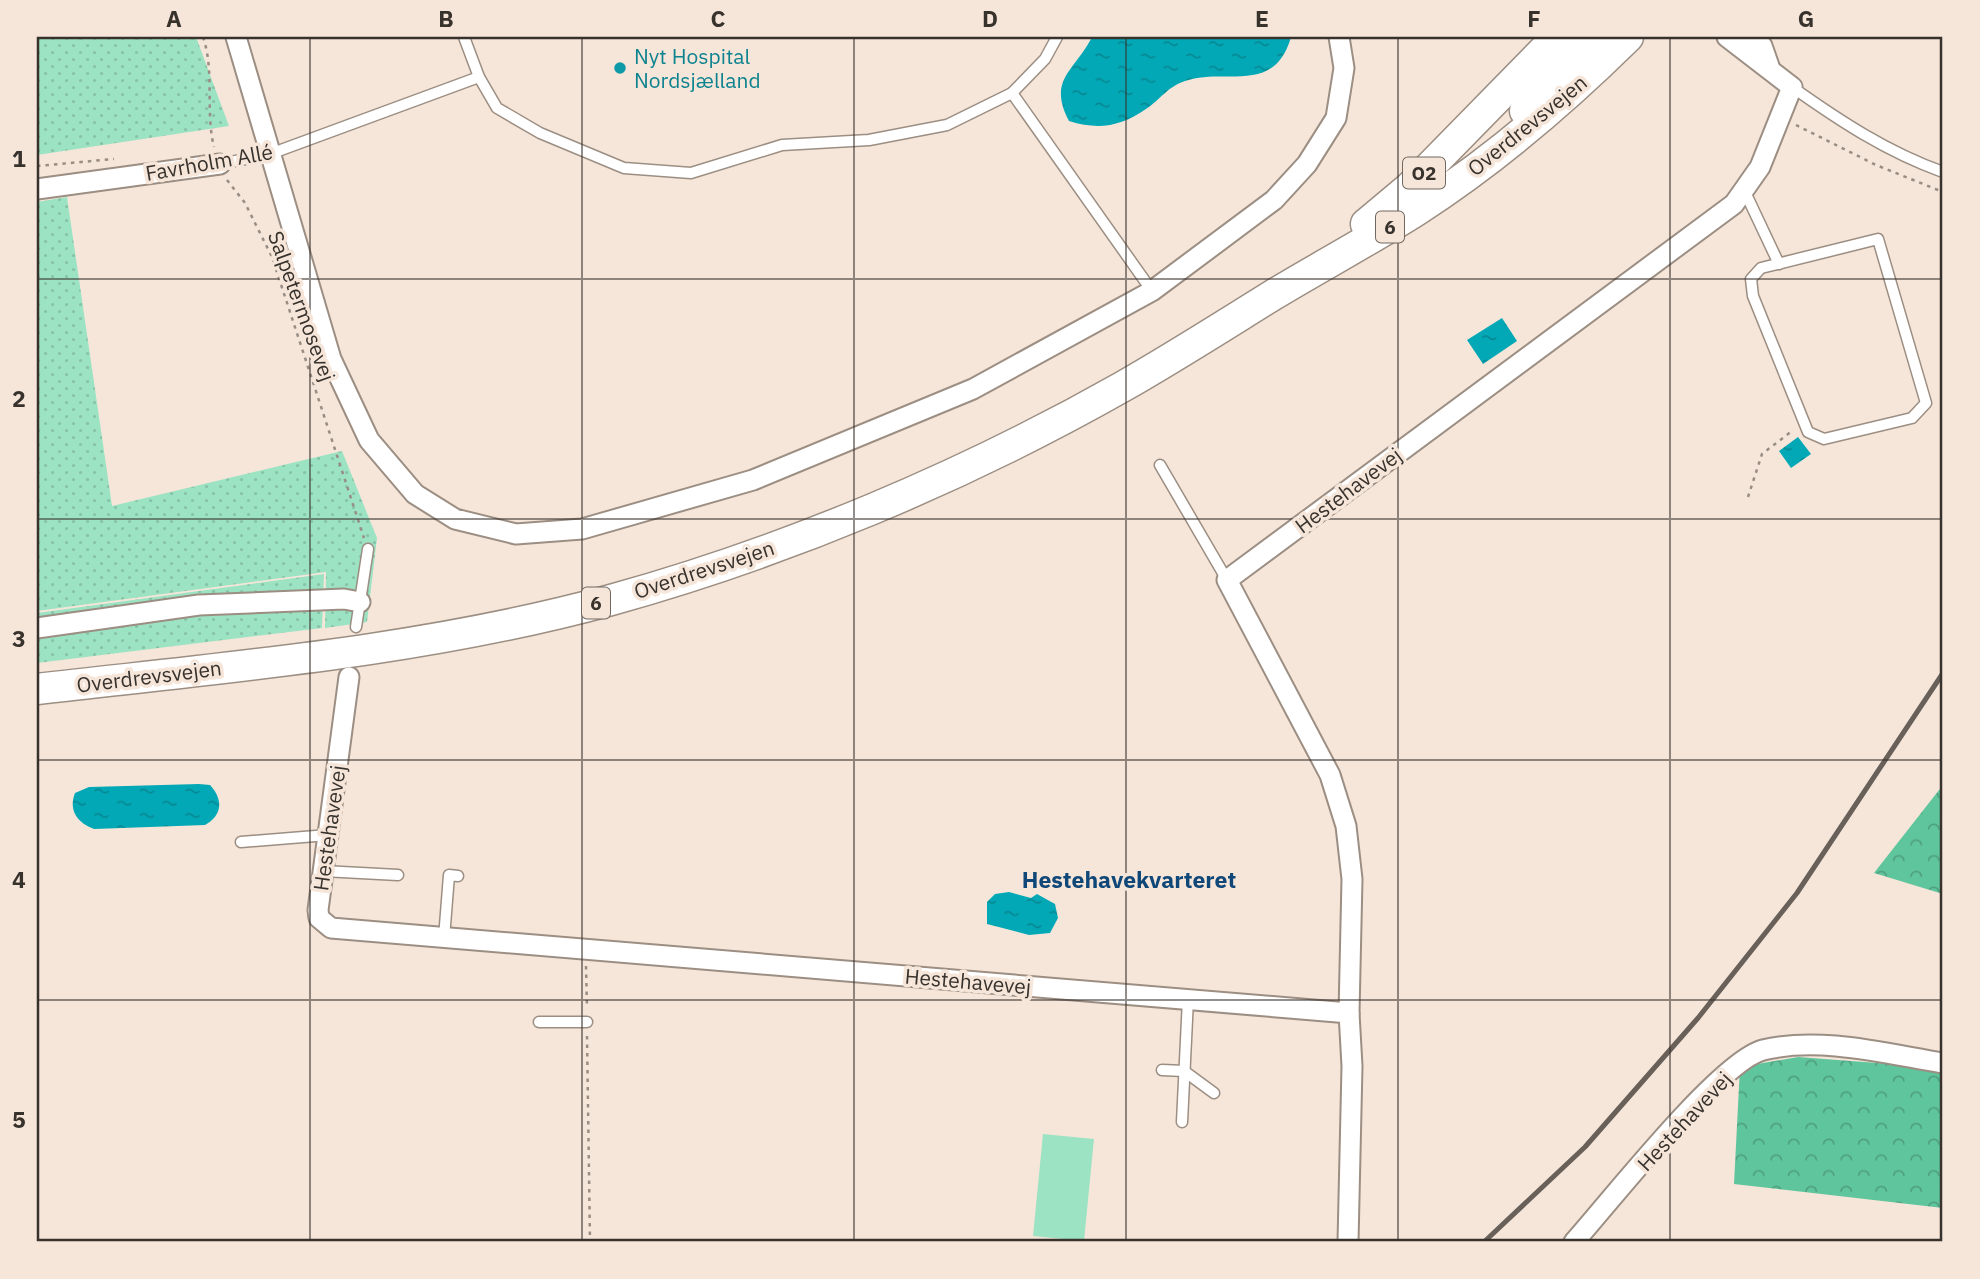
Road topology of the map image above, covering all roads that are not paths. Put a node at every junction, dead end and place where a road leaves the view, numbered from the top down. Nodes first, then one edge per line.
1 (236, 37) edge
2 (464, 37) edge
3 (1057, 37) edge
4 (1339, 37) edge
5 (1557, 37) edge
6 (1591, 37) edge
7 (1628, 37) edge
8 (1727, 37) edge
9 (1754, 37) edge
10 (1769, 66) junction
11 (479, 77) junction
12 (1792, 87) junction
13 (1012, 93) junction
14 (1497, 152) junction
15 (270, 154) junction
16 (220, 164) joint
17 (1943, 172) edge
18 (37, 189) edge
19 (1745, 192) junction
20 (1779, 264) junction
21 (1152, 291) junction
22 (1277, 293) junction
23 (1160, 465) dead end
24 (368, 550) road end
25 (1227, 580) junction
26 (360, 602) junction
27 (356, 627) dead end
28 (37, 628) edge
29 (349, 677) dead end
30 (37, 689) edge
31 (328, 835) junction
32 (241, 842) dead end
33 (323, 871) junction
34 (398, 875) dead end
35 (458, 876) dead end
36 (444, 938) junction
37 (1188, 999) junction
38 (1349, 1013) junction
39 (539, 1022) dead end
40 (587, 1022) road end
41 (1943, 1063) edge
42 (1162, 1070) dead end
43 (1184, 1071) junction
44 (1214, 1093) dead end
45 (1182, 1122) dead end
46 (1348, 1242) edge
47 (1574, 1242) edge

1 - 15 street
2 - 11 lane
3 - 13 lane
4 - 21 street
5 - 22 main road, Overdrevsvejen / O2
6 - 14 main road
7 - 14 main road, Overdrevsvejen / 6
8 - 10 street
9 - 10 street
10 - 12 street
11 - 13 lane
11 - 15 lane, Favrholm Allé
12 - 17 lane
12 - 19 street, Hestehavevej
13 - 21 lane
14 - 22 main road, Overdrevsvejen / 6
15 - 16 lane, Favrholm Allé
15 - 21 street
16 - 18 street, Favrholm Allé
19 - 20 lane
19 - 25 street, Hestehavevej
20 - 20 lane
22 - 30 main road, Overdrevsvejen / 6
23 - 25 lane
24 - 26 lane
25 - 38 street
26 - 27 lane
26 - 28 street
29 - 31 street, Hestehavevej
31 - 32 lane
31 - 33 street, Hestehavevej
33 - 34 lane
33 - 36 street, Hestehavevej
35 - 36 lane
36 - 37 street, Hestehavevej
37 - 38 street, Hestehavevej
37 - 43 lane
38 - 46 street
39 - 40 lane
41 - 47 street, Hestehavevej
42 - 43 lane
43 - 44 lane
43 - 45 lane

